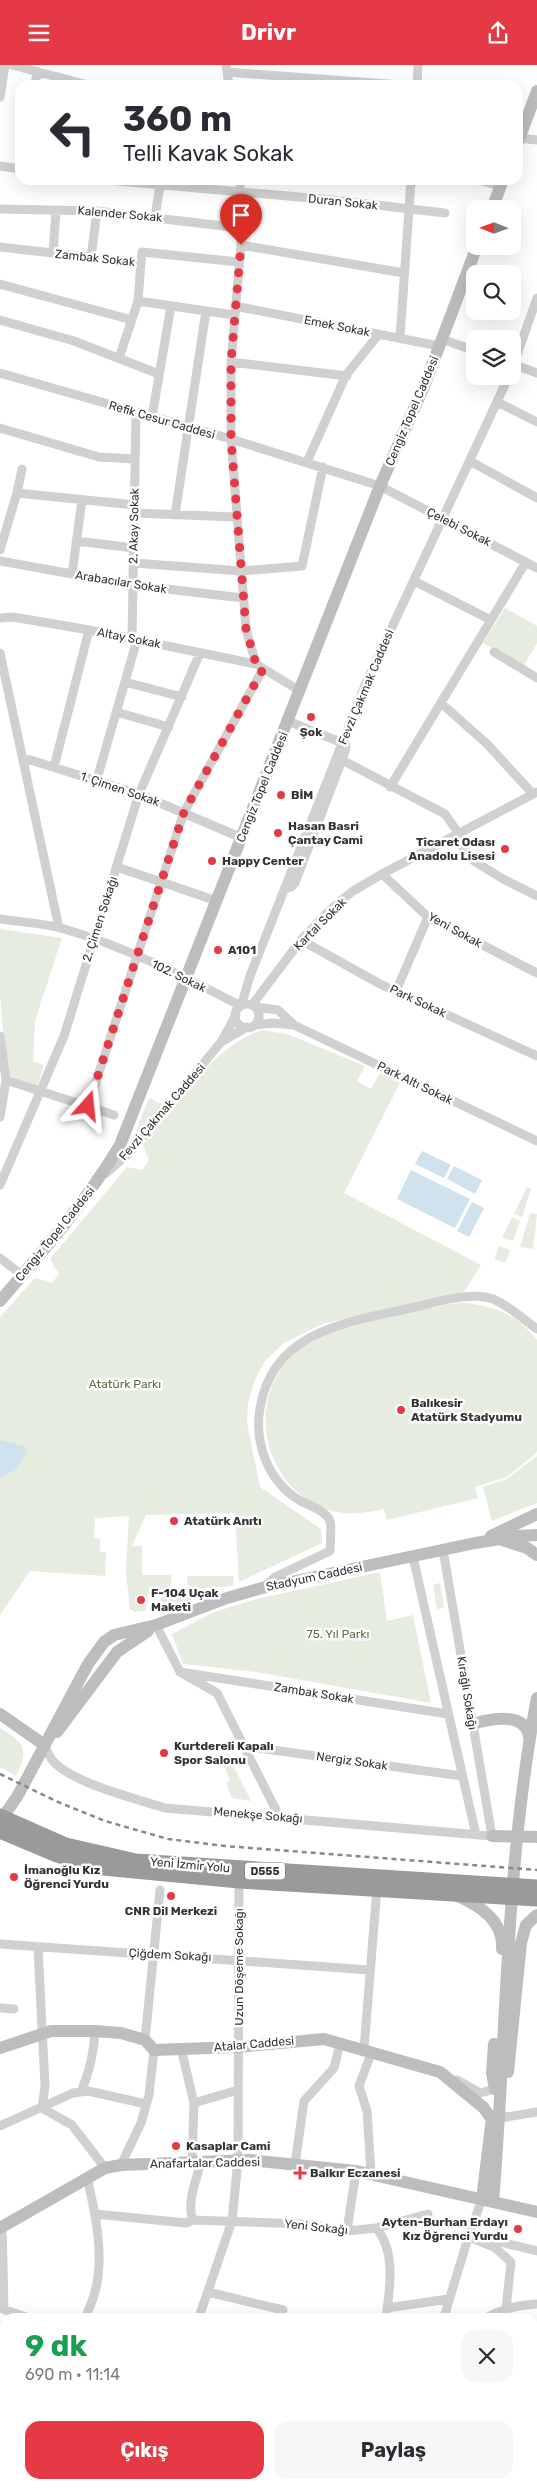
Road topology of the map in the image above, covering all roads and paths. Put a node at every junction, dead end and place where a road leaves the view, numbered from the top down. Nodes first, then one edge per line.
1 (5, 65) edge
2 (12, 65) edge
3 (418, 65) edge
4 (227, 69) edge
5 (37, 72) junction
6 (36, 80) edge
7 (61, 80) edge
8 (346, 80) edge
9 (417, 80) edge
10 (537, 91) edge
11 (0, 97) edge
12 (523, 127) edge
13 (523, 140) edge
14 (537, 140) edge
15 (0, 166) edge
16 (15, 168) edge
17 (160, 185) edge
18 (187, 185) edge
19 (240, 185) edge
20 (411, 185) edge
21 (501, 185) edge
22 (240, 192) junction
23 (495, 200) edge
24 (0, 209) edge
25 (409, 209) junction
26 (56, 210) junction
27 (97, 211) junction
28 (445, 213) dead end
29 (155, 217) junction
30 (240, 228) junction
31 (241, 245) junction
32 (0, 247) edge
33 (52, 253) junction
34 (474, 255) edge
35 (92, 257) junction
36 (239, 262) junction
37 (141, 263) junction
38 (404, 273) junction
39 (0, 284) edge
40 (537, 298) edge
41 (138, 301) junction
42 (171, 306) junction
43 (234, 310) junction
44 (206, 311) junction
45 (0, 320) edge
46 (132, 320) junction
47 (379, 334) junction
48 (400, 338) junction
49 (440, 342) junction
50 (521, 343) edge
51 (466, 349) edge
52 (120, 358) junction
53 (231, 362) junction
54 (521, 368) edge
55 (0, 373) edge
56 (537, 373) edge
57 (159, 374) junction
58 (346, 375) junction
59 (506, 385) edge
60 (499, 403) junction
61 (136, 412) junction
62 (152, 417) junction
63 (537, 422) edge
64 (188, 427) junction
65 (0, 428) edge
66 (231, 439) junction
67 (136, 459) junction
68 (470, 461) junction
69 (307, 462) junction
70 (323, 467) junction
71 (22, 469) dead end
72 (380, 486) junction
73 (17, 493) junction
74 (537, 498) edge
75 (82, 500) junction
76 (135, 509) junction
77 (175, 515) junction
78 (236, 517) junction
79 (442, 519) junction
80 (76, 541) junction
81 (134, 548) junction
82 (0, 550) edge
83 (0, 561) edge
84 (526, 562) junction
85 (134, 563) junction
86 (537, 568) edge
87 (241, 571) junction
88 (72, 574) junction
89 (414, 581) junction
90 (133, 585) junction
91 (243, 599) junction
92 (0, 618) edge
93 (491, 620) junction
94 (89, 630) junction
95 (135, 640) junction
96 (494, 652) dead end
97 (0, 653) edge
98 (200, 653) junction
99 (260, 666) junction
100 (537, 679) edge
101 (125, 682) junction
102 (300, 691) junction
103 (182, 697) junction
104 (441, 703) junction
105 (116, 712) junction
106 (288, 721) junction
107 (169, 727) junction
108 (342, 743) junction
109 (24, 758) junction
110 (342, 760) junction
111 (54, 767) junction
112 (97, 779) junction
113 (390, 787) junction
114 (535, 793) edge
115 (139, 794) junction
116 (184, 812) junction
117 (456, 835) junction
118 (242, 838) junction
119 (116, 867) junction
120 (382, 873) junction
121 (161, 882) junction
122 (284, 889) junction
123 (537, 896) edge
124 (217, 901) junction
125 (428, 917) junction
126 (0, 919) edge
127 (59, 928) junction
128 (94, 939) junction
129 (302, 939) junction
130 (137, 956) junction
131 (537, 973) edge
132 (186, 978) junction
133 (396, 991) junction
134 (241, 1006) junction
135 (253, 1006) junction
136 (236, 1015) junction
137 (294, 1025) junction
138 (251, 1026) junction
139 (0, 1036) edge
140 (221, 1042) junction
141 (537, 1056) edge
142 (6, 1080) junction
143 (40, 1091) junction
144 (88, 1106) junction
145 (114, 1115) dead end
146 (0, 1117) edge
147 (537, 1141) edge
148 (99, 1179) junction
149 (0, 1185) edge
150 (0, 1258) edge
151 (22, 1275) junction
152 (0, 1301) edge
153 (537, 1329) edge
154 (537, 1514) edge
155 (537, 1535) edge
156 (497, 1540) junction
157 (475, 1543) junction
158 (444, 1550) junction
159 (537, 1555) edge
160 (412, 1557) junction
161 (262, 1588) junction
162 (156, 1625) junction
163 (180, 1672) junction
164 (537, 1698) edge
165 (0, 1714) edge
166 (448, 1714) junction
167 (472, 1724) junction
168 (530, 1737) junction
169 (43, 1744) junction
170 (243, 1746) junction
171 (462, 1776) junction
172 (279, 1816) junction
173 (1, 1822) edge
174 (476, 1835) junction
175 (492, 1837) junction
176 (537, 1837) edge
177 (239, 1881) junction
178 (537, 1887) edge
179 (377, 1888) junction
180 (160, 1890) dead end
181 (453, 1893) junction
182 (537, 1899) edge
183 (537, 1915) edge
184 (502, 1941) junction
185 (521, 1943) junction
186 (0, 1944) edge
187 (38, 1948) junction
188 (153, 1954) junction
189 (239, 1959) junction
190 (370, 1970) junction
191 (0, 2008) edge
192 (14, 2009) dead end
193 (95, 2031) junction
194 (42, 2034) junction
195 (145, 2039) junction
196 (340, 2043) junction
197 (238, 2047) junction
198 (0, 2048) edge
199 (181, 2048) junction
200 (154, 2050) junction
201 (368, 2050) junction
202 (446, 2076) junction
203 (238, 2090) junction
204 (81, 2092) junction
205 (498, 2093) junction
206 (194, 2103) junction
207 (146, 2104) junction
208 (42, 2108) junction
209 (537, 2112) edge
210 (496, 2119) junction
211 (0, 2126) edge
212 (238, 2160) junction
213 (197, 2162) junction
214 (294, 2164) junction
215 (120, 2165) junction
216 (105, 2168) junction
217 (356, 2171) junction
218 (371, 2173) junction
219 (88, 2177) junction
220 (488, 2201) junction
221 (537, 2212) edge
222 (95, 2214) junction
223 (428, 2214) dead end
224 (193, 2220) junction
225 (232, 2221) junction
226 (1, 2227) edge
227 (376, 2228) junction
228 (347, 2231) junction
229 (469, 2235) junction
230 (537, 2251) edge
231 (208, 2292) junction
232 (448, 2299) junction
233 (537, 2304) edge
234 (2, 2308) edge
235 (506, 2309) junction
236 (15, 2313) edge
237 (87, 2313) edge
238 (200, 2313) edge
239 (282, 2313) edge
240 (387, 2313) edge
241 (445, 2313) edge
242 (497, 2313) edge
243 (503, 2313) edge

1 - 11 street
2 - 5 street
3 - 9 street
4 - 8 street
5 - 6 street
5 - 7 street
10 - 12 main road
13 - 14 street
15 - 16 street
17 - 29 street
18 - 22 street, Duran Sokak
19 - 22 street
20 - 25 street
21 - 23 main road
22 - 25 street, Duran Sokak
22 - 30 street
24 - 26 street, Kalender Sokak
25 - 28 street, Duran Sokak
25 - 38 street
26 - 27 street, Kalender Sokak
26 - 33 street
27 - 29 street, Kalender Sokak
27 - 35 street
29 - 30 street, Kalender Sokak
30 - 31 street
31 - 36 street
31 - 38 street
32 - 33 street, Zambak Sokak
33 - 35 street, Zambak Sokak
34 - 49 main road, Cengiz Topel Caddesi
35 - 37 street, Zambak Sokak
36 - 37 street, Zambak Sokak
36 - 43 street
37 - 41 street
38 - 48 street
39 - 46 street
40 - 50 street
41 - 42 street, Emek Sokak
41 - 46 street
42 - 44 street, Emek Sokak
42 - 57 street
43 - 44 street, Emek Sokak
43 - 47 street, Emek Sokak
43 - 53 street
44 - 64 street
45 - 52 street
46 - 52 street
47 - 48 street, Emek Sokak
47 - 58 street
48 - 49 street, Emek Sokak
49 - 51 street, Emek Sokak
49 - 72 main road, Cengiz Topel Caddesi
52 - 57 street
53 - 58 street
53 - 66 street
54 - 56 street
55 - 61 street, Refik Cesur Caddesi
57 - 62 street
58 - 69 street
59 - 60 street, Fevzi Çakmak Caddesi
60 - 63 street
60 - 68 street, Fevzi Çakmak Caddesi
61 - 62 street, Refik Cesur Caddesi
61 - 67 street, 2. Akay Sokak
62 - 64 street, Refik Cesur Caddesi
64 - 66 street, Refik Cesur Caddesi
64 - 77 street
65 - 67 street
66 - 69 street, Refik Cesur Caddesi
66 - 78 street
67 - 76 street, 2. Akay Sokak
68 - 74 street
68 - 79 street, Fevzi Çakmak Caddesi
69 - 70 street, Refik Cesur Caddesi
70 - 72 street, Refik Cesur Caddesi
70 - 87 street
71 - 73 street
72 - 79 street, Çelebi Sokak
72 - 102 main road, Cengiz Topel Caddesi
73 - 75 street
73 - 82 street
75 - 76 street
75 - 80 street
76 - 77 street
76 - 81 street, 2. Akay Sokak
77 - 78 street
78 - 87 street
79 - 84 street, Çelebi Sokak
79 - 89 street, Fevzi Çakmak Caddesi
80 - 81 street
80 - 88 street
81 - 85 street, 2. Akay Sokak
83 - 88 street, Arabacılar Sokak
84 - 86 street, Çelebi Sokak
84 - 93 street
85 - 87 street
85 - 90 street, 2. Akay Sokak
87 - 91 street
88 - 90 street, Arabacılar Sokak
89 - 93 street
89 - 108 street, Fevzi Çakmak Caddesi
90 - 91 street, Arabacılar Sokak
90 - 95 street, 2. Akay Sokak
91 - 99 street
92 - 94 street, Altay Sokak
93 - 104 street
94 - 95 street, Altay Sokak
94 - 111 street
95 - 98 street, Altay Sokak
95 - 101 street, 2. Akay Sokak
96 - 100 street
97 - 109 street
98 - 99 street, Altay Sokak
98 - 103 street, 2. Çimen Sokağı
99 - 102 street, Altay Sokak
99 - 116 street
101 - 103 street
101 - 105 street, 2. Akay Sokak
102 - 106 main road, Cengiz Topel Caddesi
103 - 107 street, 2. Çimen Sokağı
104 - 113 street
104 - 114 street
105 - 107 street
105 - 112 street, 2. Akay Sokak
106 - 108 street
106 - 118 main road, Cengiz Topel Caddesi
107 - 115 street, 2. Çimen Sokağı
108 - 110 street
108 - 122 street, Fevzi Çakmak Caddesi
109 - 111 street, 1. Çimen Sokak
109 - 127 street
110 - 113 street
110 - 122 street
111 - 112 street, 1. Çimen Sokak
112 - 115 street, 1. Çimen Sokak
113 - 117 street
114 - 117 street, Kartal Sokak
115 - 116 street, 1. Çimen Sokak
115 - 119 street, 2. Çimen Sokağı
116 - 118 street, 1. Çimen Sokak
116 - 121 street
117 - 120 street, Kartal Sokak
117 - 123 street
118 - 124 main road, Cengiz Topel Caddesi
119 - 121 street
119 - 128 street, 2. Çimen Sokağı
120 - 125 street, Yeni Sokak
120 - 129 street, Kartal Sokak
121 - 124 street
121 - 130 street
122 - 134 street, Fevzi Çakmak Caddesi
124 - 132 main road, Cengiz Topel Caddesi
125 - 131 street, Yeni Sokak
125 - 133 street
126 - 127 street, 102. Sokak
127 - 128 street, 102. Sokak
128 - 130 street, 102. Sokak
128 - 143 street, 2. Çimen Sokağı
129 - 133 street, Park Sokak
129 - 135 street, Kartal Sokak
130 - 132 street, 102. Sokak
130 - 144 street
132 - 134 street, 102. Sokak
132 - 148 main road, Cengiz Topel Caddesi
133 - 141 street, Park Sokak
134 - 135 street
134 - 136 street
135 - 137 street
135 - 138 street
136 - 138 street
136 - 140 street
137 - 138 street
137 - 147 street, Park Altı Sokak
138 - 140 street
139 - 142 street
140 - 148 street, Fevzi Çakmak Caddesi
142 - 143 street
142 - 146 street
143 - 144 street
143 - 149 street, 2. Çimen Sokağı
144 - 145 street
148 - 151 main road, Cengiz Topel Caddesi
150 - 151 street
151 - 152 main road, Cengiz Topel Caddesi
153 - 161 street
154 - 157 main road
155 - 156 main road
156 - 157 main road
156 - 159 main road
157 - 158 main road, Stadyum Caddesi
158 - 160 main road, Stadyum Caddesi
158 - 167 street, Kırağlı Sokağı
160 - 161 main road, Stadyum Caddesi
160 - 166 street, Kırağlı Sokağı
161 - 162 main road, Stadyum Caddesi
162 - 163 street
162 - 169 main road, Stadyum Caddesi
163 - 166 street, Zambak Sokak
163 - 170 street
164 - 168 main road
165 - 169 main road
166 - 171 street, Kırağlı Sokağı
167 - 168 main road
167 - 175 street, Kırağlı Sokağı
168 - 205 main road
169 - 172 street, Menekşe Sokağı
169 - 173 main road, Stadyum Caddesi
170 - 171 street, Nergiz Sokak
170 - 172 street
171 - 174 street, Kırağlı Sokağı
172 - 174 street, Menekşe Sokağı
173 - 177 highway, Yeni İzmir Yolu / D555
173 - 178 highway, Yeni İzmir Yolu / D555
174 - 175 street, Menekşe Sokağı
175 - 176 main road
177 - 179 highway, Yeni İzmir Yolu / D555
177 - 189 street, Uzun Döşeme Sokağı
179 - 181 highway, Yeni İzmir Yolu / D555
179 - 190 street
180 - 188 street
181 - 182 highway, Yeni İzmir Yolu / D555
181 - 184 main road
183 - 185 main road
184 - 185 main road
184 - 205 main road
185 - 205 main road
186 - 187 street, Çiğdem Sokağı
187 - 188 street, Çiğdem Sokağı
187 - 194 street
188 - 189 street, Çiğdem Sokağı
188 - 195 street
189 - 190 street, Çiğdem Sokağı
189 - 197 street, Uzun Döşeme Sokağı
190 - 201 street
191 - 192 street
193 - 194 main road
193 - 195 main road
193 - 204 street
194 - 198 main road
194 - 208 street
195 - 200 main road
196 - 197 main road, Atalar Caddesi
196 - 201 main road, Atalar Caddesi
196 - 214 street
197 - 199 main road, Atalar Caddesi
197 - 203 street, Uzun Döşeme Sokağı
199 - 200 main road, Atalar Caddesi
199 - 206 street
200 - 207 street
201 - 202 main road, Atalar Caddesi
201 - 218 street
202 - 205 street
202 - 210 main road, Atalar Caddesi
203 - 206 street
203 - 212 street, Uzun Döşeme Sokağı
204 - 207 street
204 - 208 street
205 - 210 main road
206 - 213 street
207 - 215 street
208 - 211 street
208 - 216 street
209 - 210 street
210 - 220 main road
212 - 213 main road, Anafartalar Caddesi
212 - 214 main road, Anafartalar Caddesi
212 - 225 street, Uzun Döşeme Sokağı
213 - 215 main road, Anafartalar Caddesi
213 - 224 street
214 - 217 main road, Anafartalar Caddesi
215 - 216 main road, Anafartalar Caddesi
216 - 219 main road, Anafartalar Caddesi
217 - 218 main road, Anafartalar Caddesi
217 - 228 street
218 - 220 main road, Anafartalar Caddesi
219 - 222 street
219 - 226 main road, Anafartalar Caddesi
220 - 221 main road, Anafartalar Caddesi
220 - 229 street
222 - 224 street, Yeni Sokağı
222 - 237 street
223 - 227 street, Yeni Sokağı
224 - 225 street, Yeni Sokağı
225 - 228 street, Yeni Sokağı
225 - 231 street, Uzun Döşeme Sokağı
226 - 234 street
227 - 228 street, Yeni Sokağı
227 - 240 street
229 - 230 street
229 - 232 street
229 - 235 street
231 - 238 street, Uzun Döşeme Sokağı
231 - 239 street
232 - 240 street
232 - 241 street
233 - 235 street
234 - 236 street
235 - 242 street
235 - 243 street

